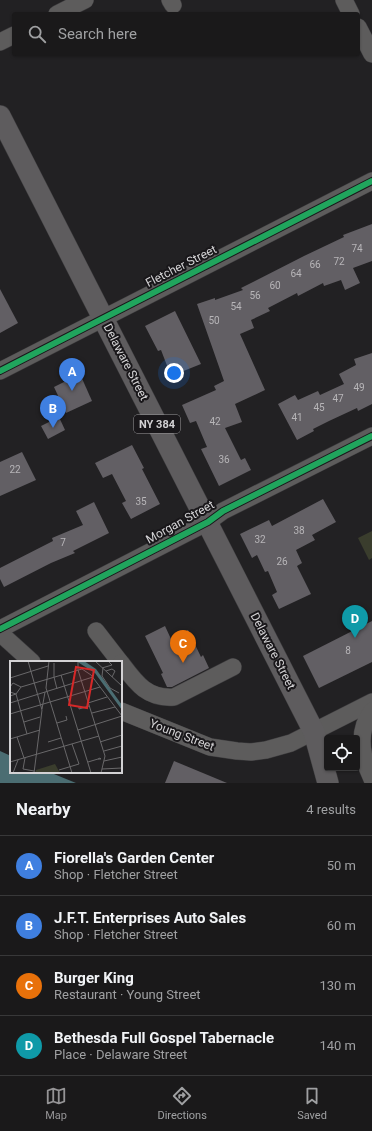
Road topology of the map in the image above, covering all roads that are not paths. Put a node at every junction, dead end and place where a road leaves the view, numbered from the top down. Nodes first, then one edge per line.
1 (85, 0) edge
2 (344, 0) edge
3 (61, 12) edge
4 (350, 12) edge
5 (360, 31) edge
6 (12, 36) edge
7 (0, 42) edge
8 (372, 54) edge
9 (0, 116) edge
10 (372, 181) edge
11 (103, 318) junction
12 (0, 371) edge
13 (372, 436) edge
14 (208, 522) junction
15 (0, 629) edge
16 (96, 631) dead end
17 (0, 633) edge
18 (31, 661) edge
19 (119, 661) edge
20 (122, 664) edge
21 (233, 667) dead end
22 (372, 702) edge
23 (122, 711) edge
24 (372, 711) edge
25 (314, 732) junction
26 (372, 779) edge
27 (328, 783) edge

1 - 3 street
2 - 4 street
5 - 8 street
6 - 7 street
9 - 11 main road, Delaware Street / NY 384
10 - 11 street, Fletcher Street
11 - 12 street, Fletcher Street
11 - 14 main road, Delaware Street / NY 384
13 - 14 street, Morgan Street
14 - 15 street, Morgan Street
14 - 25 main road, Delaware Street / NY 384
16 - 19 street
17 - 18 street
20 - 21 street
22 - 25 street, Young Street
23 - 25 street, Young Street
24 - 26 street
25 - 27 main road, Delaware Street / NY 384

